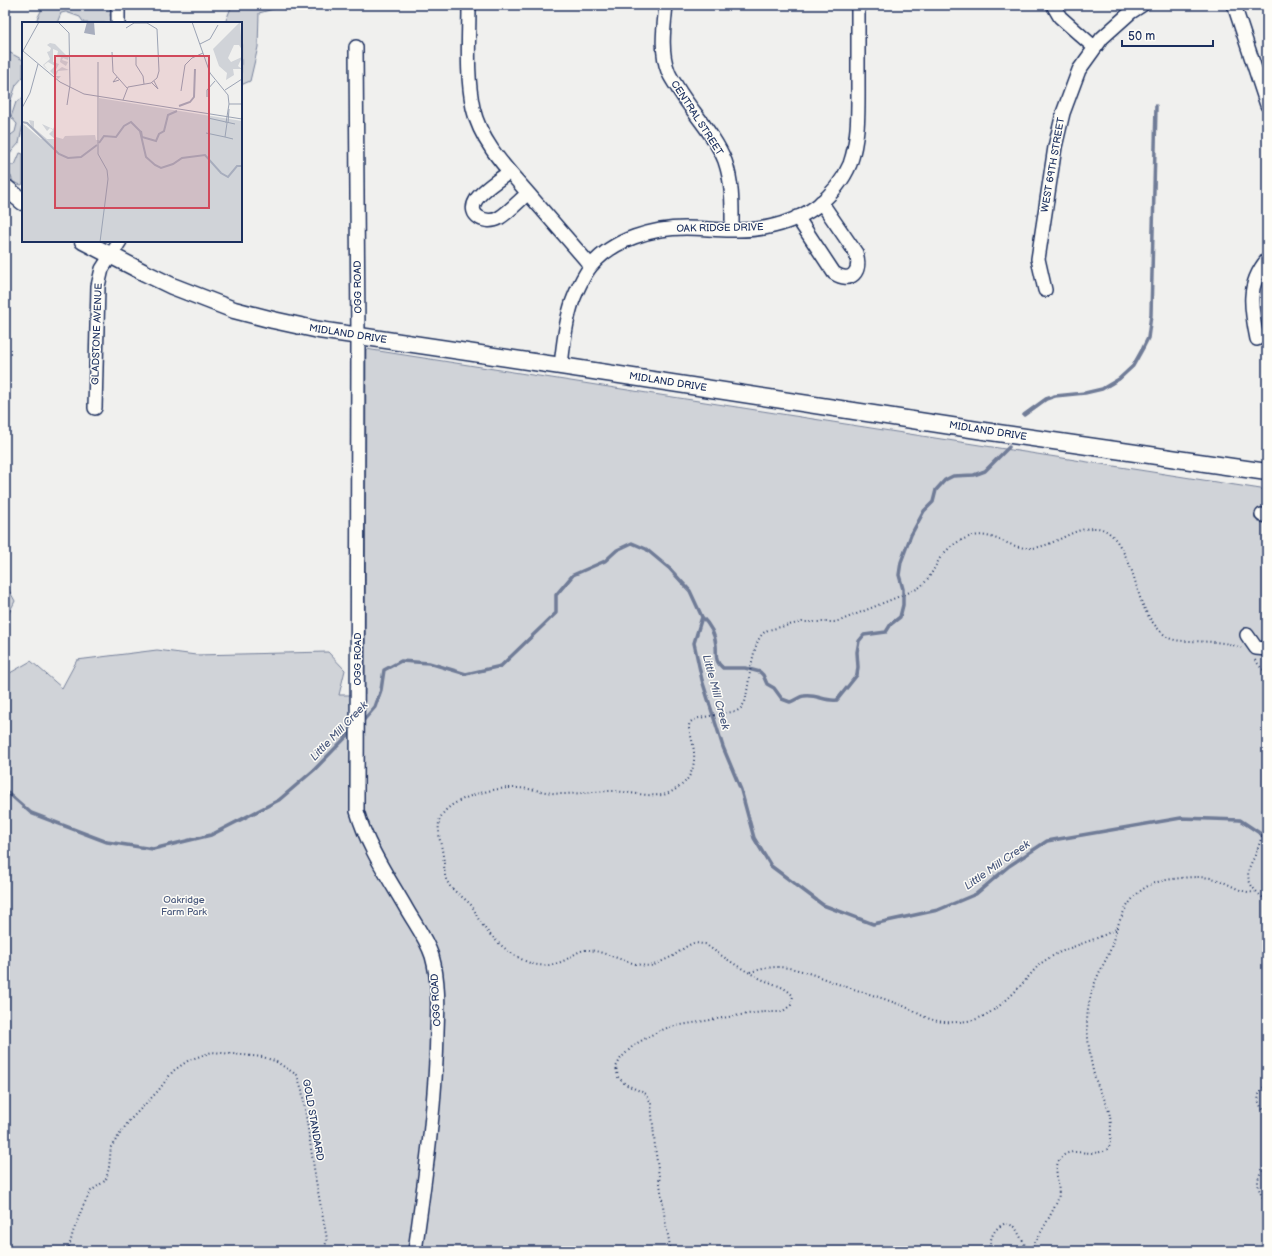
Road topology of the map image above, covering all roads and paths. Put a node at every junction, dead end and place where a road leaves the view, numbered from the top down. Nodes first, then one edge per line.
1 (118, 5) edge
2 (469, 5) edge
3 (666, 5) edge
4 (858, 5) edge
5 (1053, 5) edge
6 (1142, 5) edge
7 (1234, 5) edge
8 (118, 22) edge
9 (356, 47) dead end
10 (1095, 48) junction
11 (1267, 105) edge
12 (509, 172) junction
13 (5, 187) edge
14 (528, 193) junction
15 (22, 201) edge
16 (821, 202) junction
17 (797, 218) junction
18 (732, 230) junction
19 (86, 242) edge
20 (119, 242) edge
21 (111, 255) junction
22 (1267, 260) edge
23 (591, 266) junction
24 (1045, 290) dead end
25 (358, 336) junction
26 (1257, 339) dead end
27 (561, 366) junction
28 (95, 408) dead end
29 (1267, 472) edge
30 (1247, 635) dead end
31 (1267, 649) edge
32 (1245, 650) dead end
33 (1250, 656) dead end
34 (1267, 672) edge
35 (1267, 821) edge
36 (1255, 892) junction
37 (1267, 900) edge
38 (1117, 928) junction
39 (749, 972) junction
40 (1267, 1085) edge
41 (1267, 1113) edge
42 (1267, 1164) edge
43 (1267, 1203) edge
44 (1026, 1250) edge
45 (68, 1251) edge
46 (324, 1251) edge
47 (414, 1251) edge
48 (670, 1251) edge
49 (988, 1251) edge

1 - 8 street
2 - 12 street
3 - 18 street, CENTRAL STREET
4 - 16 street, OAK RIDGE DRIVE
5 - 10 street
6 - 10 street, WEST 69TH STREET
7 - 11 street
9 - 25 street, OGG ROAD
10 - 24 street, WEST 69TH STREET
12 - 14 street
12 - 14 street
13 - 15 main road
14 - 23 street
16 - 17 street, OAK RIDGE DRIVE
16 - 17 street
17 - 18 street, OAK RIDGE DRIVE
18 - 23 street, OAK RIDGE DRIVE
19 - 21 main road, MIDLAND DRIVE
20 - 21 street, GLADSTONE AVENUE
21 - 25 main road, MIDLAND DRIVE
21 - 28 street, GLADSTONE AVENUE
22 - 26 street
23 - 27 street, OAK RIDGE DRIVE
25 - 27 main road, MIDLAND DRIVE
25 - 47 street, OGG ROAD
27 - 29 main road, MIDLAND DRIVE
30 - 31 street
32 - 39 path
33 - 34 path
35 - 36 path
36 - 37 path
36 - 38 path
38 - 39 path
38 - 44 path
39 - 48 path
40 - 41 path
42 - 43 path
44 - 49 path
45 - 46 path, GOLD STANDARD

